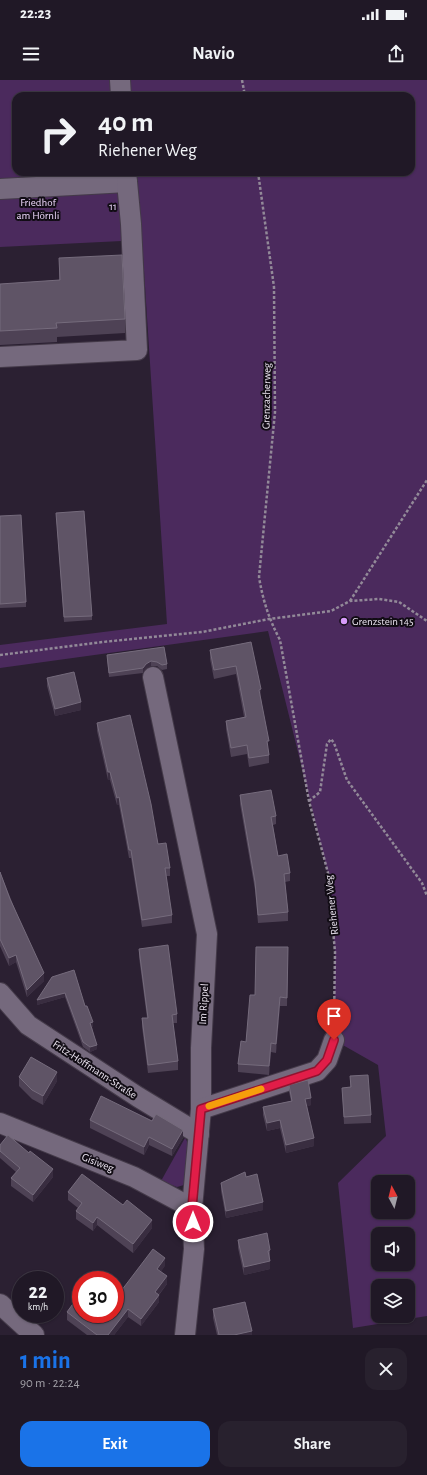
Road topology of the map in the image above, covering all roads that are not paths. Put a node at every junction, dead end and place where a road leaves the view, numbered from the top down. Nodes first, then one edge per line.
1 (120, 80) edge
2 (121, 92) edge
3 (126, 177) edge
4 (0, 189) edge
5 (0, 357) edge
6 (153, 677) dead end
7 (0, 993) edge
8 (334, 1040) road end
9 (201, 1109) junction
10 (0, 1123) edge
11 (198, 1134) junction
12 (192, 1208) junction
13 (0, 1304) edge
14 (34, 1335) edge
15 (186, 1335) edge

1 - 2 street
3 - 4 street
3 - 5 street
6 - 9 street, Im Rippel
7 - 11 street, Fritz-Hoffmann-Straße
8 - 9 street
9 - 11 street, Im Rippel
10 - 12 street, Gisiweg
11 - 12 street, Im Rippel
12 - 15 street, Im Rippel
13 - 14 street

